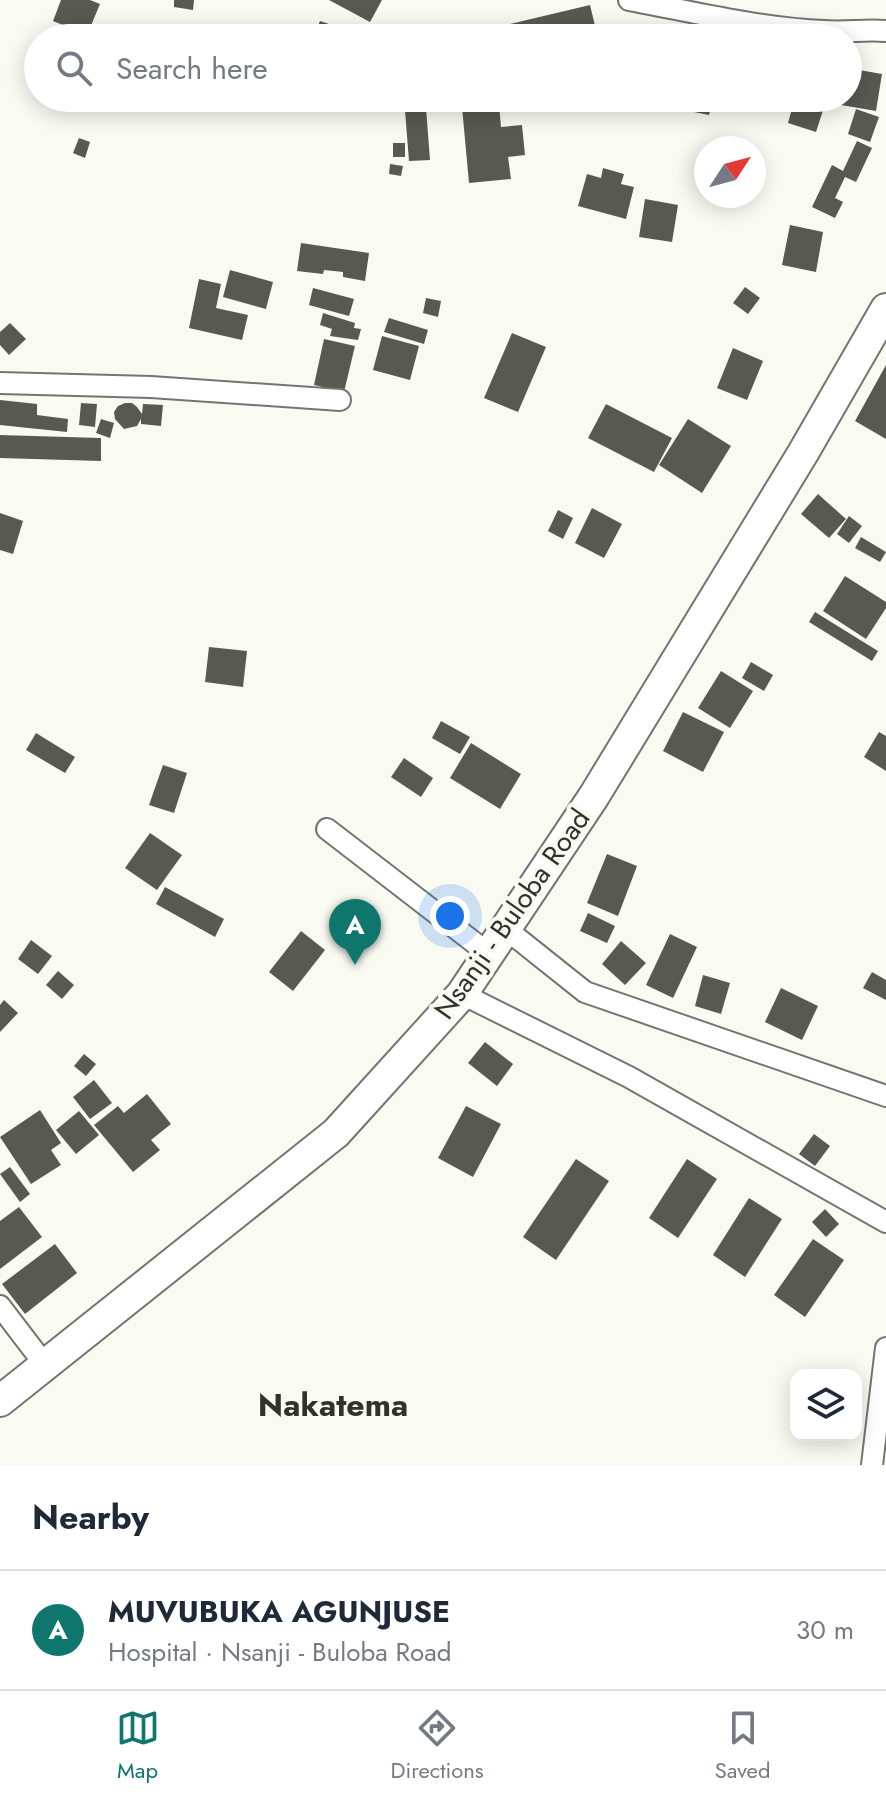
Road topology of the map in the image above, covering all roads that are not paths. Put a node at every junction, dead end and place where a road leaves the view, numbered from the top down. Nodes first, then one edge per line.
1 (629, 0) edge
2 (761, 24) edge
3 (862, 29) edge
4 (886, 31) edge
5 (886, 309) edge
6 (0, 383) edge
7 (340, 400) dead end
8 (327, 829) dead end
9 (506, 929) junction
10 (489, 954) junction
11 (462, 994) junction
12 (886, 1096) edge
13 (886, 1222) edge
14 (0, 1306) edge
15 (886, 1348) edge
16 (45, 1365) junction
17 (0, 1401) edge
18 (872, 1465) edge

1 - 2 street
3 - 4 street
5 - 9 main road, Nsanji - Buloba Road
6 - 7 street
8 - 10 street
9 - 10 main road, Nsanji - Buloba Road
9 - 12 street
10 - 11 main road, Nsanji - Buloba Road
11 - 13 street
11 - 16 main road, Nsanji - Buloba Road
14 - 16 street
15 - 18 street
16 - 17 main road, Nsanji - Buloba Road

